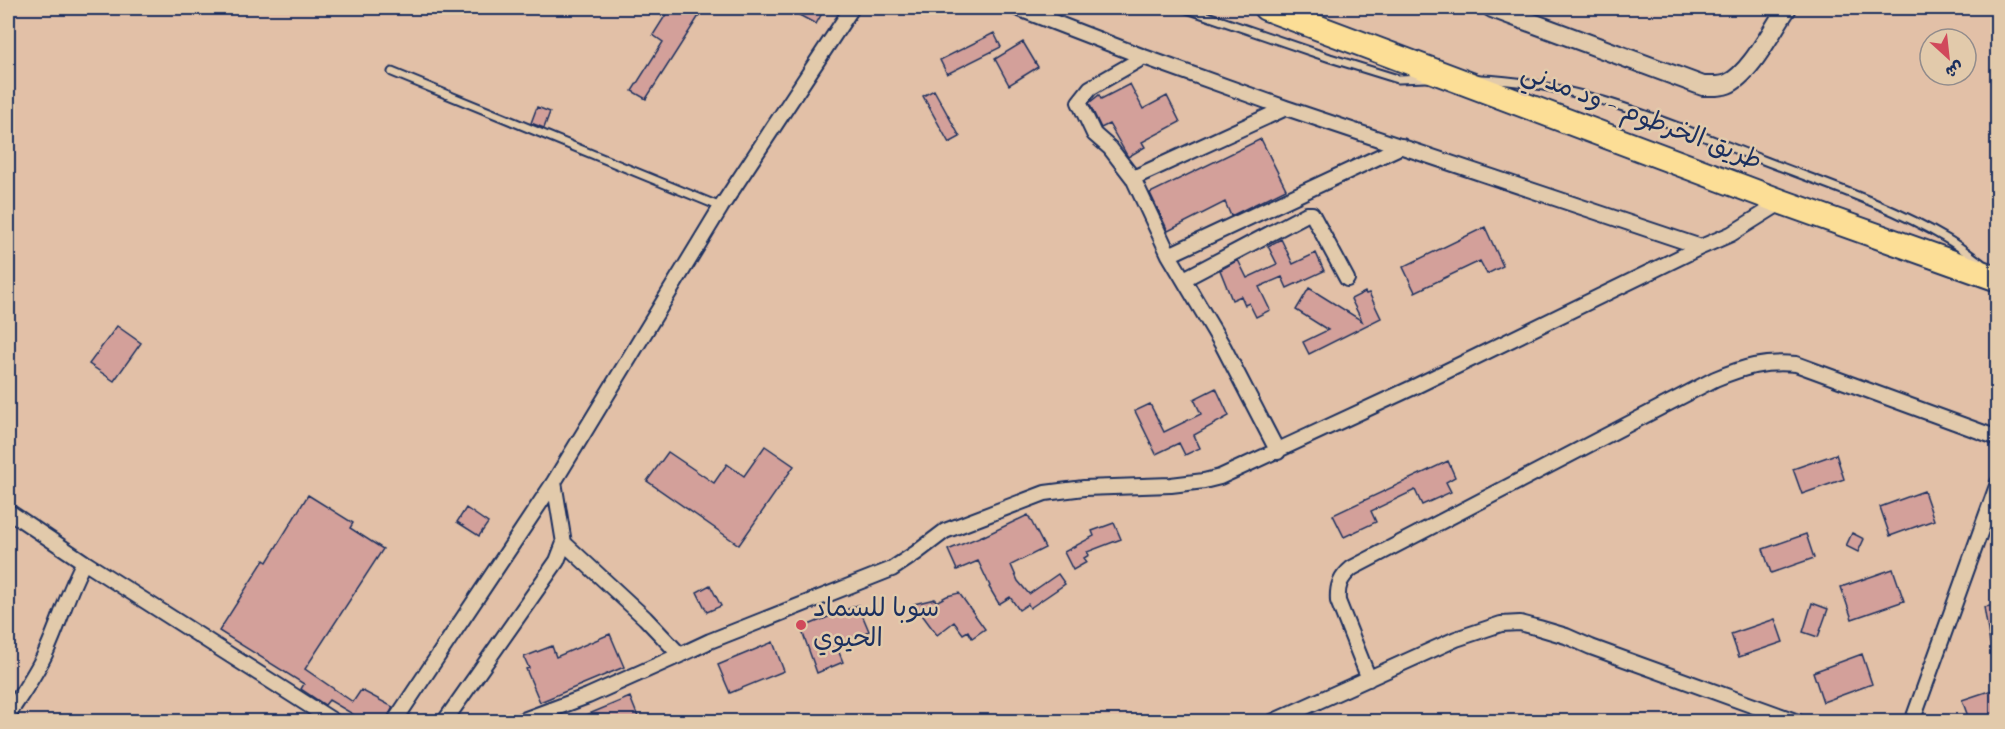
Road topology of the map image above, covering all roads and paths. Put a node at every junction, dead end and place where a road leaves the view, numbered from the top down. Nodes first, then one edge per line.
1 (852, 8) edge
2 (1017, 8) edge
3 (1184, 8) edge
4 (1266, 8) edge
5 (1492, 8) edge
6 (1786, 8) edge
7 (1144, 57) junction
8 (392, 72) dead end
9 (1452, 78) junction
10 (1286, 108) junction
11 (1402, 146) junction
12 (1133, 178) junction
13 (1782, 202) junction
14 (721, 207) junction
15 (1701, 247) junction
16 (1169, 255) junction
17 (1998, 274) edge
18 (1185, 279) junction
19 (1347, 279) dead end
20 (1998, 279) edge
21 (1998, 438) edge
22 (1278, 452) junction
23 (554, 482) junction
24 (1998, 483) edge
25 (8, 511) edge
26 (564, 543) junction
27 (84, 562) junction
28 (680, 655) junction
29 (1369, 679) junction
30 (8, 715) edge
31 (335, 722) edge
32 (394, 722) edge
33 (444, 722) edge
34 (518, 722) edge
35 (1272, 722) edge
36 (1798, 722) edge
37 (1912, 722) edge

1 - 14 street
2 - 7 street
3 - 9 lane
4 - 9 highway, طريق الخرطوم - ود مدني
5 - 6 street
7 - 10 street
7 - 12 street
8 - 14 lane
9 - 13 highway, طريق الخرطوم - ود مدني
9 - 17 lane
10 - 11 street
10 - 12 street
11 - 15 street
11 - 16 street
12 - 16 street
13 - 15 street
13 - 20 highway, طريق الخرطوم - ود مدني
14 - 23 street
15 - 22 street
16 - 18 street
18 - 19 street
18 - 22 street
21 - 29 street
22 - 28 street
23 - 26 street
23 - 32 street
24 - 37 street
25 - 27 street
26 - 28 street
26 - 33 street
27 - 30 street
27 - 31 street
28 - 34 street
29 - 35 street
29 - 36 street

